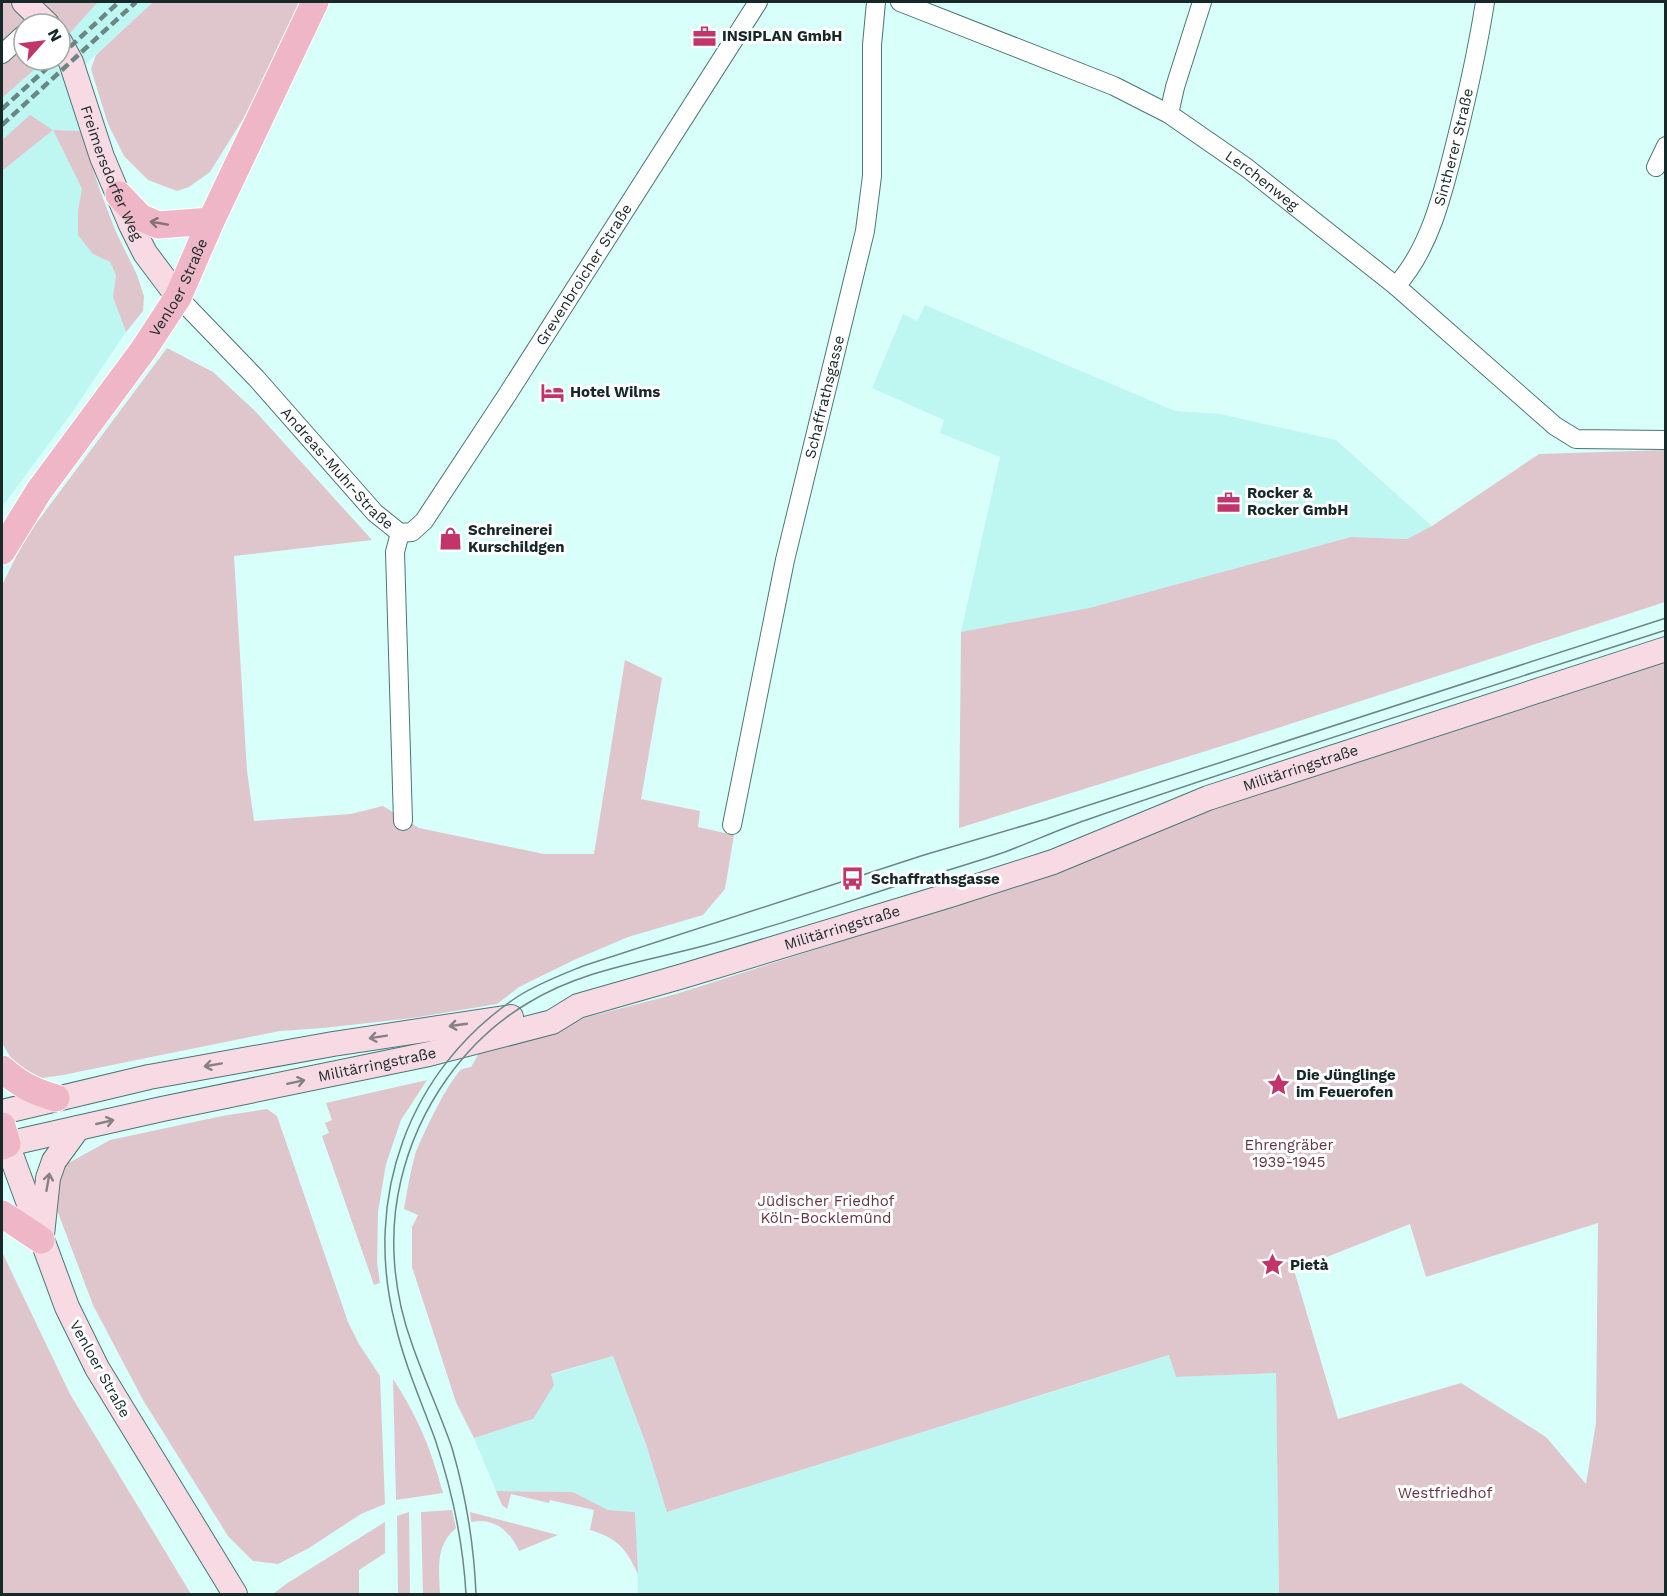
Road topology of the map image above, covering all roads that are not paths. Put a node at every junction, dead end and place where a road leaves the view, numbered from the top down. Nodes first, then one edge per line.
1 (315, 2) edge
2 (758, 2) edge
3 (876, 2) edge
4 (900, 2) edge
5 (1202, 2) edge
6 (1485, 2) edge
7 (921, 5) edge
8 (72, 65) edge
9 (1169, 114) junction
10 (1665, 146) edge
11 (1656, 167) dead end
12 (118, 195) junction
13 (210, 221) junction
14 (1396, 285) junction
15 (178, 297) junction
16 (1665, 440) edge
17 (400, 533) junction
18 (2, 551) edge
19 (1665, 649) edge
20 (403, 820) dead end
21 (732, 825) dead end
22 (578, 1006) junction
23 (2, 1069) edge
24 (56, 1098) junction
25 (2, 1112) edge
26 (78, 1128) junction
27 (3, 1138) edge
28 (2, 1214) edge
29 (41, 1240) junction
30 (235, 1594) edge

1 - 13 main road, Venloer Straße
2 - 17 street, Grevenbroicher Straße
3 - 21 street, Schaffrathsgasse
4 - 7 street, Lerchenweg
5 - 9 street
6 - 14 street, Sintherer Straße
7 - 9 street, Lerchenweg
8 - 12 main road, Freimersdorfer Weg
9 - 14 street, Lerchenweg
10 - 11 street
13 -> 12 main road
12 - 15 main road, Freimersdorfer Weg
13 - 15 main road, Venloer Straße
14 - 16 street, Lerchenweg
15 - 17 street, Andreas-Muhr-Straße
15 - 18 main road, Venloer Straße
17 - 20 street, Andreas-Muhr-Straße
19 - 22 main road, Militärringstraße
22 -> 24 main road
26 -> 22 main road, Militärringstraße
23 - 24 main road
24 - 25 main road
26 - 27 main road, Militärringstraße
29 -> 26 main road
27 - 29 main road, Venloer Straße
28 - 29 main road
29 - 30 main road, Venloer Straße

